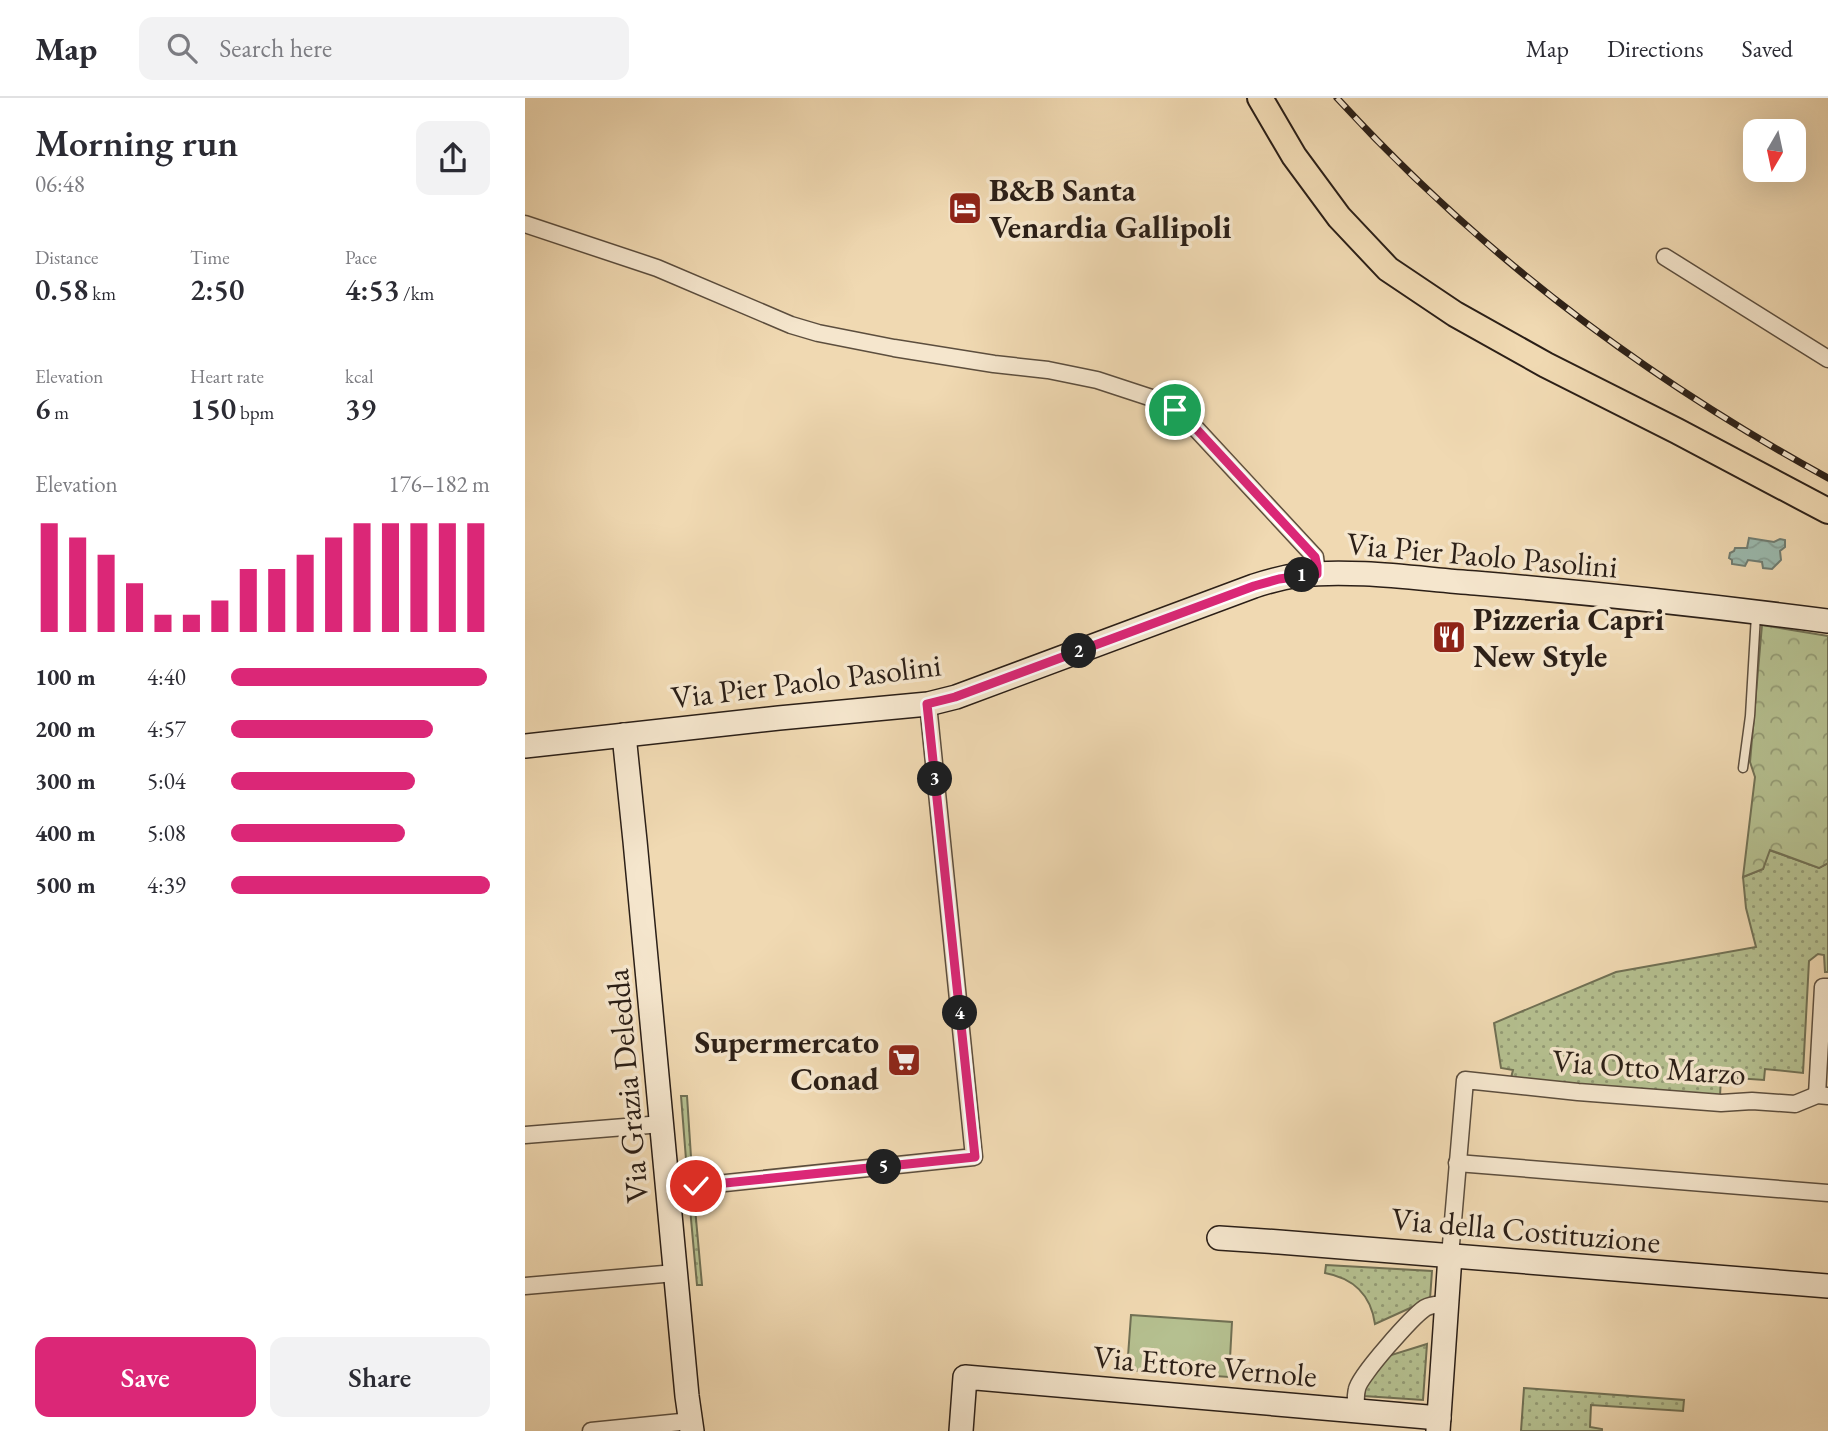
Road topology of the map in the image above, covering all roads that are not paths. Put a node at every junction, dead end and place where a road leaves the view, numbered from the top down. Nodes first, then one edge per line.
1 (1260, 98) edge
2 (525, 224) edge
3 (1665, 257) dead end
4 (1828, 359) edge
5 (1828, 510) edge
6 (1317, 574) junction
7 (1756, 612) junction
8 (1828, 621) edge
9 (927, 704) junction
10 (624, 735) junction
11 (525, 746) edge
12 (1743, 768) dead end
13 (1828, 987) edge
14 (1822, 1096) edge
15 (662, 1124) junction
16 (525, 1135) edge
17 (1457, 1163) junction
18 (668, 1189) junction
19 (1828, 1193) edge
20 (1219, 1238) dead end
21 (1450, 1256) junction
22 (675, 1273) junction
23 (525, 1286) edge
24 (1828, 1286) edge
25 (1447, 1304) junction
26 (1356, 1411) junction
27 (1439, 1425) edge
28 (692, 1426) edge
29 (591, 1431) edge
30 (961, 1431) edge

1 - 5 main road
2 - 6 street
3 - 4 street
6 - 7 street, Via Pier Paolo Pasolini
6 - 9 street, Via Pier Paolo Pasolini
7 - 8 street, Via Pier Paolo Pasolini
7 - 12 lane
9 - 10 street, Via Pier Paolo Pasolini
9 - 18 street
10 - 11 street, Via Pier Paolo Pasolini
10 - 15 street, Via Grazia Deledda
13 - 14 street
14 - 17 street, Via Otto Marzo
15 - 16 street
15 - 18 street, Via Grazia Deledda
17 - 19 street
17 - 21 street
18 - 22 street, Via Grazia Deledda
20 - 21 street, Via della Costituzione
21 - 24 street, Via della Costituzione
21 - 25 street
22 - 23 street
22 - 28 street, Via Grazia Deledda
25 - 26 street
25 - 27 street
26 - 27 street, Via Ettore Vernole
26 - 30 street, Via Ettore Vernole
28 - 29 street

